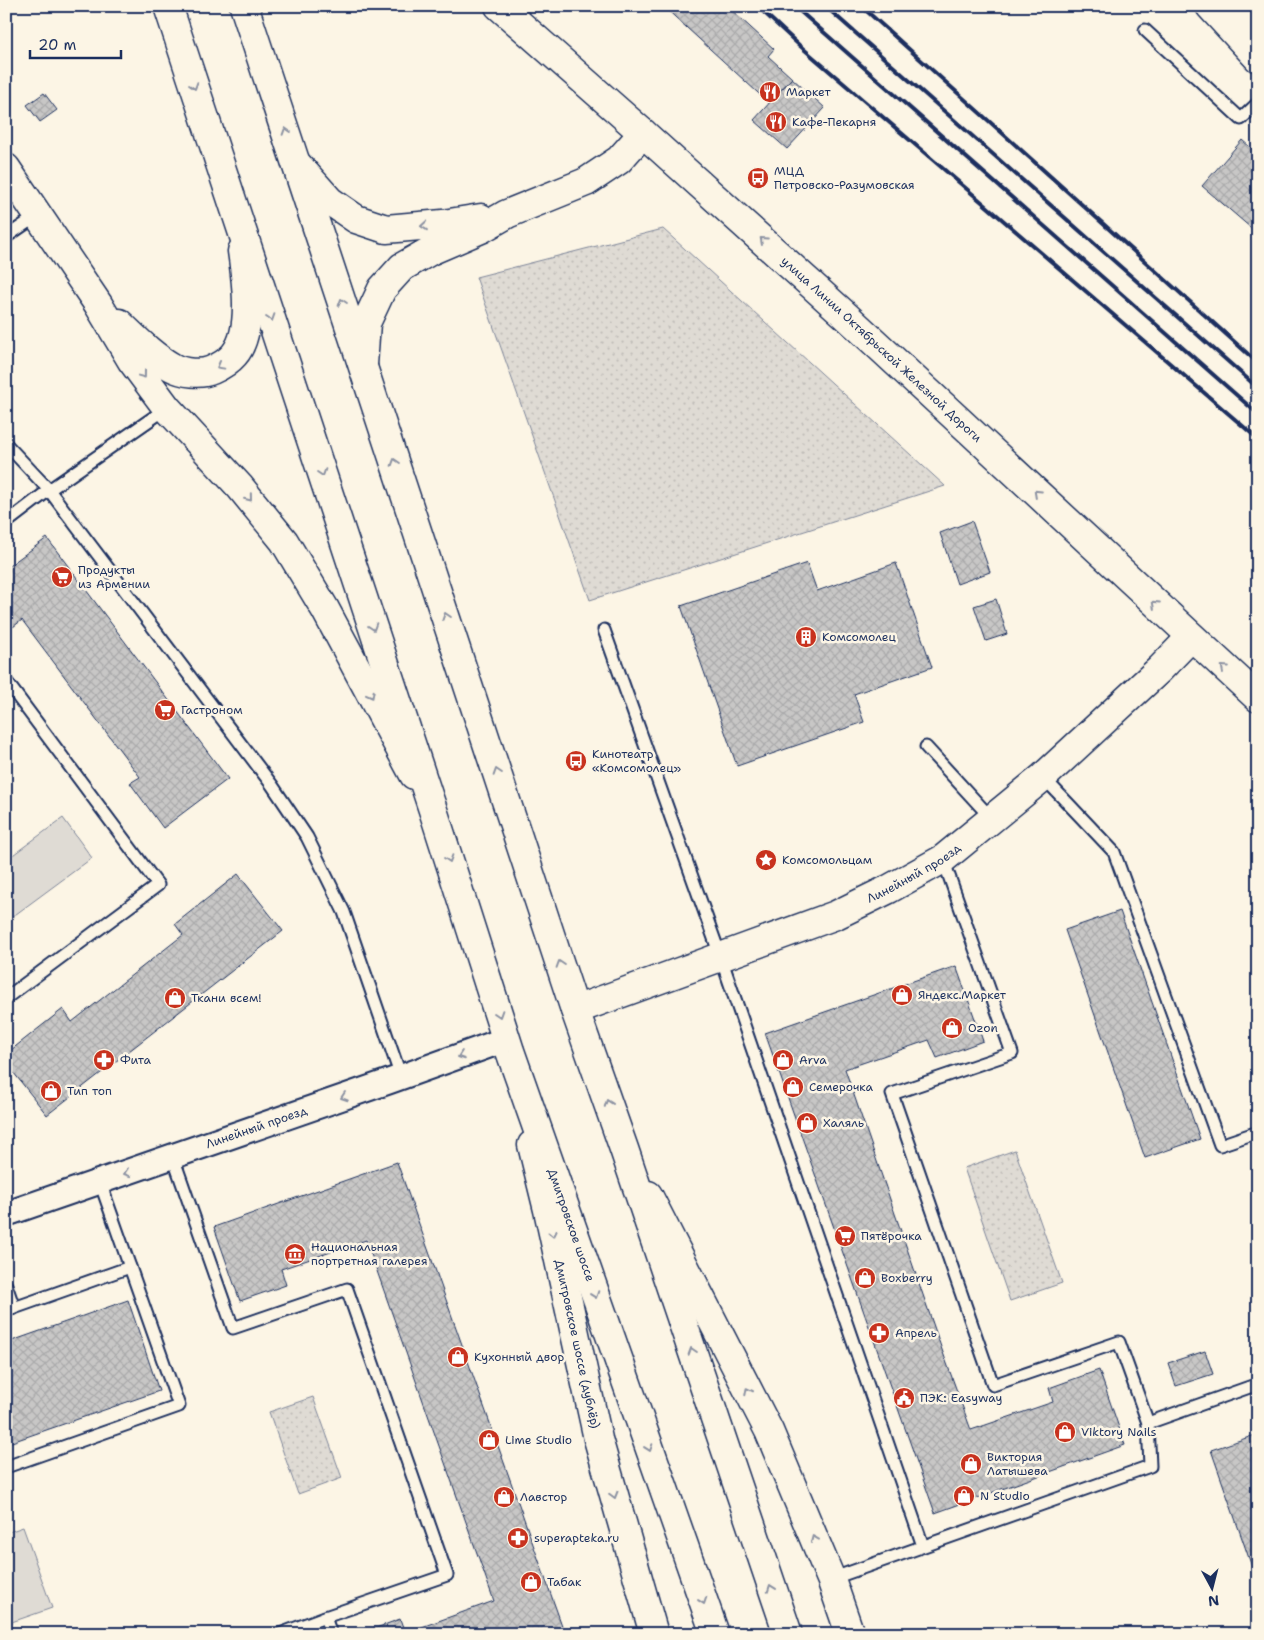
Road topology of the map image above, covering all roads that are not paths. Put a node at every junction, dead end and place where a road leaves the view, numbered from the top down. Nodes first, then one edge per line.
1 (168, 6) edge
2 (499, 6) edge
3 (1210, 6) edge
4 (1228, 6) edge
5 (244, 7) edge
6 (1258, 27) edge
7 (1145, 30) dead end
8 (1258, 58) edge
9 (1258, 102) edge
10 (643, 133) junction
11 (297, 164) junction
12 (6, 168) edge
13 (234, 205) junction
14 (507, 214) junction
15 (38, 215) junction
16 (6, 236) edge
17 (98, 304) junction
18 (363, 365) junction
19 (167, 408) junction
20 (6, 444) edge
21 (49, 490) junction
22 (6, 523) edge
23 (604, 630) dead end
24 (1191, 637) junction
25 (6, 682) edge
26 (1258, 698) edge
27 (926, 747) dead end
28 (1042, 778) junction
29 (434, 813) junction
30 (992, 819) junction
31 (943, 859) junction
32 (721, 958) junction
33 (6, 998) edge
34 (575, 1010) junction
35 (508, 1045) junction
36 (401, 1077) junction
37 (1258, 1132) edge
38 (624, 1149) junction
39 (173, 1157) junction
40 (100, 1182) junction
41 (6, 1214) edge
42 (130, 1267) junction
43 (6, 1285) edge
44 (10, 1310) edge
45 (1258, 1384) edge
46 (1148, 1422) junction
47 (6, 1467) edge
48 (923, 1546) junction
49 (831, 1579) junction
50 (325, 1617) junction
51 (280, 1634) edge
52 (330, 1634) edge
53 (654, 1634) edge
54 (715, 1634) edge
55 (788, 1634) edge
56 (850, 1634) edge

1 -> 13 main road
2 - 10 main road, улица Линии Октябрьской Железной Дороги
3 - 8 main road
4 - 6 main road
11 -> 5 main road
7 - 9 lane
10 - 14 main road
24 -> 10 main road, улица Линии Октябрьской Железной Дороги
14 -> 11 main road
18 -> 11 main road
12 - 15 main road
13 -> 17 main road
13 -> 29 main road
14 - 18 main road
15 - 16 lane
15 - 17 main road
17 -> 19 main road
34 -> 18 main road
19 - 21 lane
19 -> 29 main road
20 - 21 lane
21 - 22 lane
21 - 36 lane
23 - 32 lane
26 -> 24 main road, улица Линии Октябрьской Железной Дороги
24 - 28 main road, Линейный проезд
25 - 33 lane
27 - 30 lane
28 - 30 main road, Линейный проезд
28 - 37 lane
29 -> 35 main road, Дмитровское шоссе
30 - 31 main road, Линейный проезд
31 - 32 main road, Линейный проезд
31 - 46 lane
32 - 34 main road, Линейный проезд
32 - 48 lane
38 -> 34 main road
35 -> 36 street, Линейный проезд
35 -> 53 main road, Дмитровское шоссе (дублёр)
35 -> 54 main road, Дмитровское шоссе
36 -> 39 street, Линейный проезд
49 -> 38 main road
55 -> 38 main road
39 -> 40 street, Линейный проезд
39 - 50 lane
40 - 41 street, Линейный проезд
40 - 42 lane
42 - 44 lane
42 - 47 lane
43 - 44 lane
45 - 46 lane
46 - 48 lane
48 - 49 lane
49 - 56 main road
50 - 51 lane
50 - 52 lane

